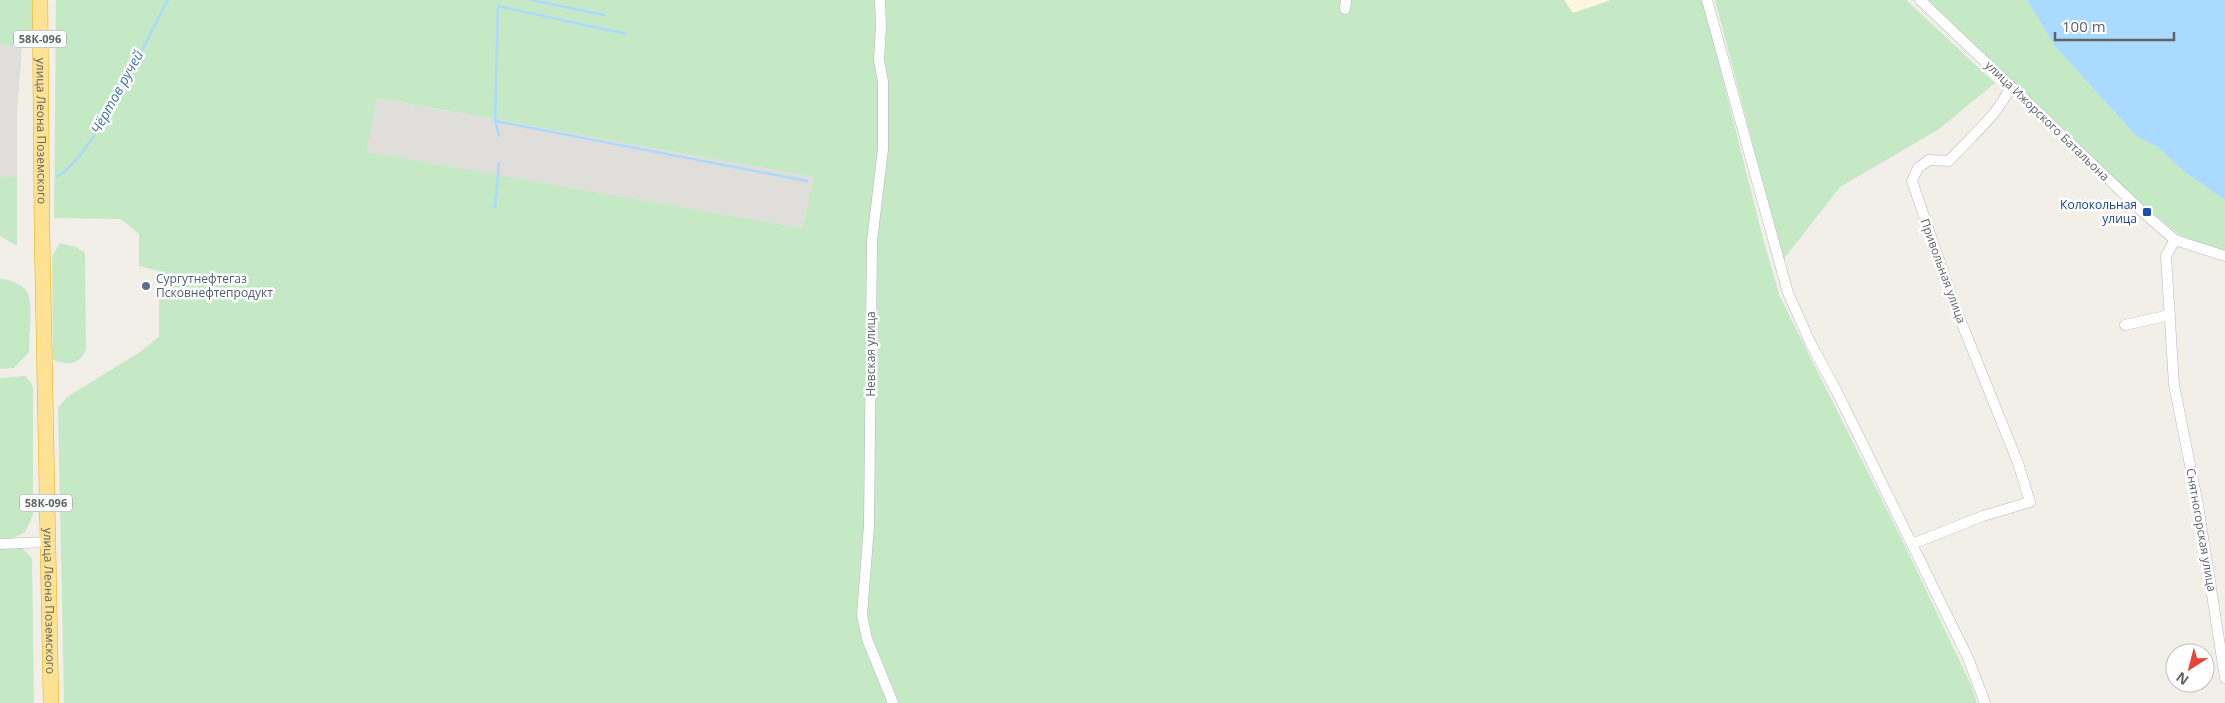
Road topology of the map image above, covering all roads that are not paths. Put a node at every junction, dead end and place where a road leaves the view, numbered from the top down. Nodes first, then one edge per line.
1 (40, 0) edge
2 (880, 0) edge
3 (1707, 0) edge
4 (1920, 0) edge
5 (2010, 86) junction
6 (2175, 240) junction
7 (2225, 256) edge
8 (2170, 315) junction
9 (2125, 325) dead end
10 (47, 542) junction
11 (0, 544) edge
12 (1912, 544) junction
13 (2225, 678) edge
14 (51, 703) edge
15 (893, 703) edge
16 (1985, 703) edge

1 - 10 highway, улица Леона Поземского / 58К-096
2 - 15 street, Невская улица
3 - 12 street
4 - 5 street, улица Ижорского Батальона
5 - 6 street, улица Ижорского Батальона
5 - 12 street, Привольная улица
6 - 7 street
6 - 8 street
8 - 9 street
8 - 13 street, Снятногорская улица
10 - 11 street
10 - 14 highway, улица Леона Поземского / 58К-096
12 - 16 street

